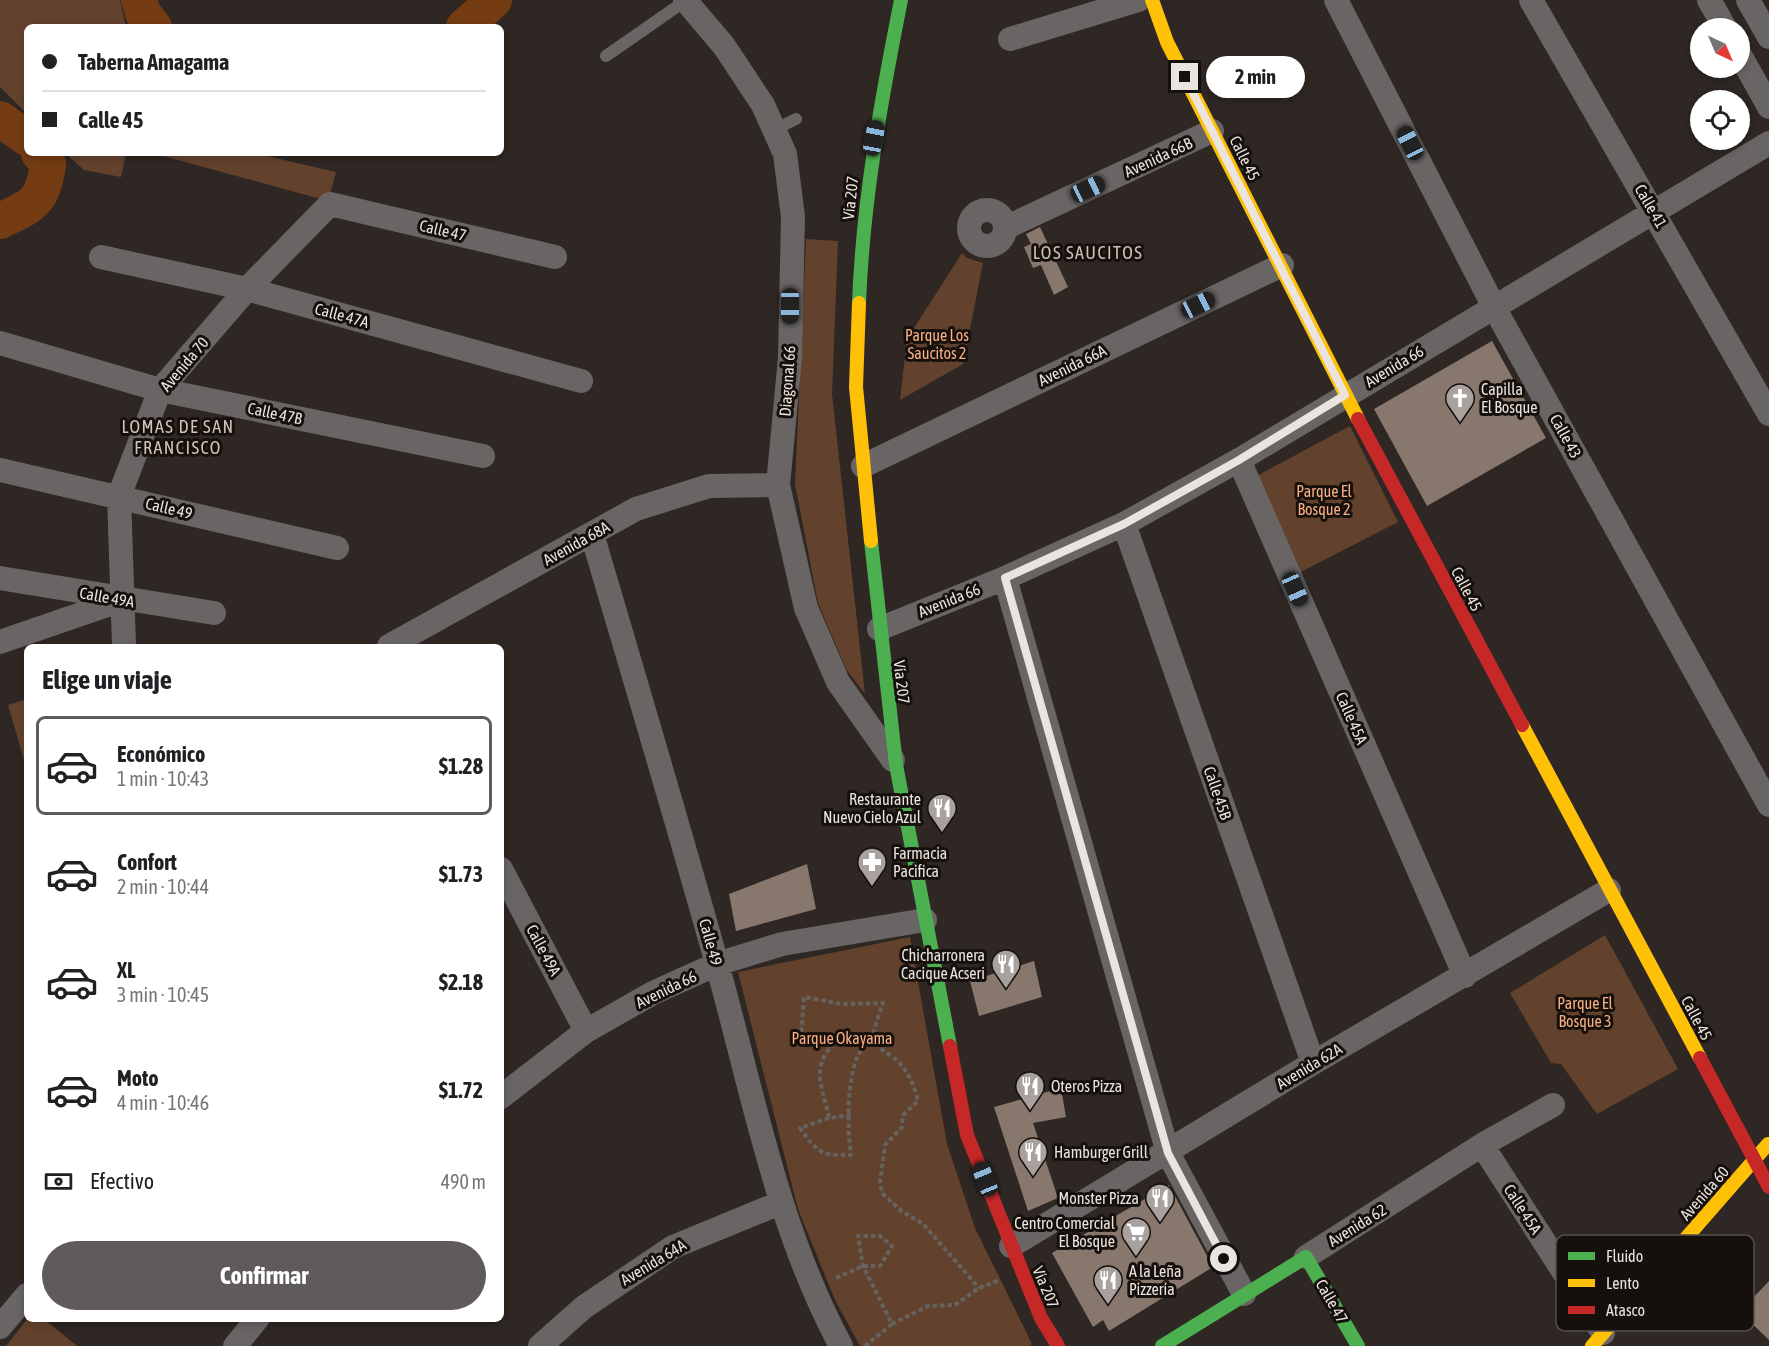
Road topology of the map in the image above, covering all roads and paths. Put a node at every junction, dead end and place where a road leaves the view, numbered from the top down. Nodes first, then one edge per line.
1 (902, 0) edge
2 (1138, 0) edge
3 (1152, 0) edge
4 (1336, 0) edge
5 (1531, 0) edge
6 (1709, 0) edge
7 (1748, 0) edge
8 (685, 1) edge
9 (1719, 18) edge
10 (1769, 37) edge
11 (1010, 39) dead end
12 (606, 56) dead end
13 (1750, 73) edge
14 (1769, 107) edge
15 (796, 119) dead end
16 (774, 130) junction
17 (1212, 131) junction
18 (1769, 143) edge
19 (330, 204) joint
20 (1656, 213) junction
21 (1005, 228) dead end
22 (101, 257) dead end
23 (555, 257) dead end
24 (1282, 265) junction
25 (247, 290) junction
26 (1494, 307) junction
27 (0, 343) edge
28 (581, 381) dead end
29 (160, 390) junction
30 (1345, 395) junction
31 (1769, 414) edge
32 (483, 456) dead end
33 (1239, 460) junction
34 (863, 466) junction
35 (0, 470) edge
36 (778, 485) junction
37 (119, 496) junction
38 (1124, 524) junction
39 (592, 534) junction
40 (337, 548) dead end
41 (0, 578) edge
42 (1005, 578) junction
43 (121, 600) junction
44 (214, 613) dead end
45 (879, 629) junction
46 (0, 642) edge
47 (124, 644) edge
48 (393, 644) edge
49 (896, 765) junction
50 (1769, 804) edge
51 (504, 875) edge
52 (1609, 890) junction
53 (925, 920) junction
54 (717, 964) junction
55 (1465, 976) junction
56 (586, 1031) junction
57 (872, 1036) junction
58 (1313, 1063) junction
59 (504, 1095) edge
60 (1553, 1105) dead end
61 (850, 1115) junction
62 (829, 1118) junction
63 (1769, 1143) edge
64 (1482, 1145) junction
65 (1168, 1153) junction
66 (1755, 1159) junction
67 (1769, 1187) edge
68 (780, 1203) junction
69 (1689, 1235) edge
70 (1011, 1246) junction
71 (1306, 1257) junction
72 (863, 1266) junction
73 (1556, 1269) edge
74 (836, 1278) dead end
75 (1000, 1280) dead end
76 (979, 1288) junction
77 (1244, 1294) junction
78 (24, 1299) edge
79 (255, 1322) edge
80 (892, 1324) junction
81 (0, 1327) edge
82 (235, 1346) edge
83 (540, 1346) edge
84 (841, 1346) edge
85 (865, 1346) edge
86 (1058, 1346) edge
87 (1162, 1346) edge
88 (1358, 1346) edge

1 - 34 street, Vía 207
2 - 11 street
3 - 17 street, Calle 45
4 - 26 street, Calle 43
5 - 20 street, Calle 41
6 - 9 street
7 - 10 street
8 - 12 lane
8 - 16 street, Diagonal 66
13 - 14 street
15 - 16 lane
16 - 36 street, Diagonal 66
17 - 21 street, Avenida 66B
17 - 24 street, Calle 45
18 - 20 street, Avenida 66
19 - 23 street, Calle 47
19 - 25 street, Avenida 70
20 - 26 street, Avenida 66
20 - 31 street, Calle 41
22 - 25 street, Calle 47A
24 - 30 street, Calle 45
24 - 34 street, Avenida 66A
25 - 28 street, Calle 47A
25 - 29 street, Avenida 70
26 - 30 street, Avenida 66
26 - 50 street, Calle 43
27 - 29 street, Calle 47B
29 - 32 street, Calle 47B
29 - 37 street, Avenida 70
30 - 33 street, Avenida 66
30 - 52 street, Calle 45
33 - 38 street, Avenida 66
33 - 55 street, Calle 45A
34 - 45 street, Vía 207
35 - 37 street, Calle 49
36 - 39 street, Avenida 68A
36 - 49 street, Diagonal 66
37 - 40 street, Calle 49
37 - 43 street, Avenida 70
38 - 42 street, Avenida 66
38 - 58 street, Calle 45B
39 - 48 street, Avenida 68A
39 - 54 street, Calle 49
41 - 43 street, Calle 49A
42 - 45 street, Avenida 66
42 - 65 street
43 - 44 street, Calle 49A
43 - 46 street
43 - 47 street, Avenida 70
45 - 49 street, Vía 207
49 - 53 street, Vía 207
51 - 56 street, Calle 49A
52 - 55 street, Avenida 62A
52 - 66 street, Calle 45
53 - 54 street, Avenida 66
53 - 70 street, Vía 207
54 - 56 street, Avenida 66
54 - 68 street, Calle 49
55 - 58 street, Avenida 62A
56 - 59 street, Avenida 66
57 - 61 path
57 - 62 path
57 - 76 path
58 - 65 street, Avenida 62A
60 - 64 street, Avenida 62
61 - 62 path
61 - 62 path
63 - 66 street, Avenida 60
64 - 71 street, Avenida 62
64 - 73 street, Calle 45A
65 - 70 street, Avenida 62A
65 - 77 street
66 - 67 street, Calle 45
66 - 69 street, Avenida 60
68 - 83 street, Avenida 64A
68 - 84 street, Calle 49
70 - 86 street, Vía 207
71 - 77 street, Avenida 62
71 - 88 street, Calle 47
72 - 72 path
72 - 74 path
72 - 80 path
75 - 76 path
76 - 80 path
77 - 87 street, Avenida 62
78 - 81 street
79 - 82 street
80 - 85 path

